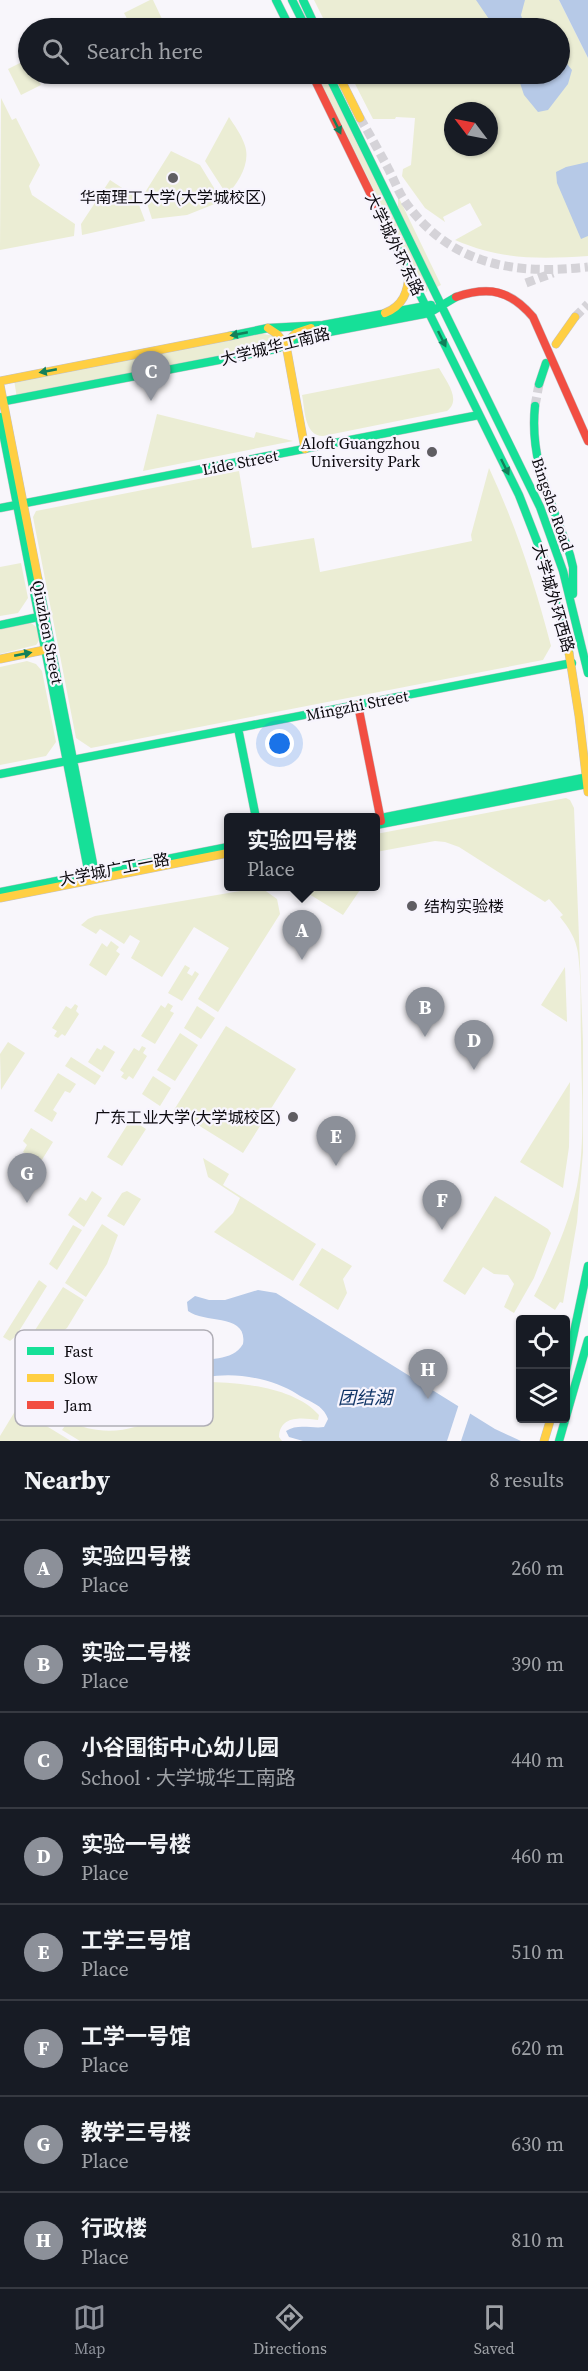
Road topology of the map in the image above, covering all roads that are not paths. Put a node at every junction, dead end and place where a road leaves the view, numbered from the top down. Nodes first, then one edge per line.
1 (276, 0) edge
2 (292, 0) edge
3 (303, 0) edge
4 (285, 18) edge
5 (301, 18) edge
6 (311, 18) edge
7 (317, 84) edge
8 (333, 84) edge
9 (343, 84) edge
10 (360, 118) tunnel mouth
11 (408, 269) junction
12 (441, 303) junction
13 (427, 310) junction
14 (385, 313) junction
15 (576, 317) tunnel mouth
16 (323, 325) junction
17 (268, 328) junction
18 (556, 344) dead end
19 (286, 345) junction
20 (546, 363) dead end
21 (0, 383) edge
22 (539, 384) tunnel mouth
23 (2, 402) edge
24 (535, 406) tunnel mouth
25 (494, 410) joint
26 (479, 415) junction
27 (0, 417) edge
28 (588, 441) edge
29 (305, 449) junction
30 (20, 504) junction
31 (0, 508) edge
32 (572, 603) junction
33 (42, 616) junction
34 (0, 625) edge
35 (48, 649) junction
36 (0, 659) edge
37 (572, 663) junction
38 (588, 673) edge
39 (358, 705) junction
40 (238, 728) junction
41 (586, 745) edge
42 (70, 761) junction
43 (0, 774) edge
44 (588, 780) edge
45 (588, 792) edge
46 (254, 813) edge
47 (377, 813) edge
48 (380, 821) edge
49 (224, 848) edge
50 (224, 855) edge
51 (92, 877) junction
52 (0, 892) edge
53 (0, 898) edge
54 (588, 1266) edge
55 (588, 1340) edge
56 (566, 1369) edge
57 (570, 1402) edge
58 (550, 1423) edge
59 (564, 1423) edge
60 (544, 1441) edge
61 (559, 1441) edge

1 - 4 main road
2 - 5 main road
3 - 6 main road
7 -> 11 main road, 大学城外环东路
8 - 12 main road, 大学城外环东路
9 - 10 main road
11 - 13 main road, 大学城外环东路
11 - 14 main road
12 - 13 main road, 大学城华工南路
12 - 25 main road, 大学城外环东路
12 - 28 main road, 大学城华工南路
13 - 14 main road, 大学城华工南路
13 - 19 main road, 大学城华工南路
13 -> 26 main road, 大学城外环东路
14 - 16 main road, 大学城华工南路
15 - 18 main road
16 - 17 main road, 大学城华工南路
16 - 19 main road
17 - 19 main road
17 -> 21 main road, 大学城华工南路
19 - 23 main road, 大学城华工南路
19 - 29 main road
20 - 22 main road
21 - 23 main road, Qiuzhen Street
23 - 30 main road, Qiuzhen Street
24 - 32 main road, Bingshe Road
25 - 32 main road, 大学城外环西路
26 - 29 main road, Lide Street
26 -> 37 main road, 大学城外环西路
27 - 30 main road, Qiuzhen Street
29 - 30 main road, Lide Street
30 - 31 main road, Lide Street
30 - 33 main road, Qiuzhen Street
32 - 38 main road, 大学城外环西路
33 - 34 main road
33 - 35 main road, Qiuzhen Street
36 -> 35 main road
35 - 42 main road, Qiuzhen Street
37 - 39 main road, Mingzhi Street
37 - 41 main road, 大学城外环西路
39 - 40 main road, Mingzhi Street
39 - 47 main road
40 - 42 main road, Mingzhi Street
40 - 46 main road
41 - 44 main road, 大学城外环西路
42 - 43 main road, Mingzhi Street
42 - 51 main road, Qiuzhen Street
44 - 45 main road, 大学城外环西路
44 - 48 main road
49 - 51 main road, 大学城广工一路
50 - 51 main road, 大学城广工一路
51 - 52 main road, 大学城广工一路
51 - 53 main road, 大学城广工一路
54 - 56 main road
55 - 57 main road
58 - 60 main road
59 - 61 main road

